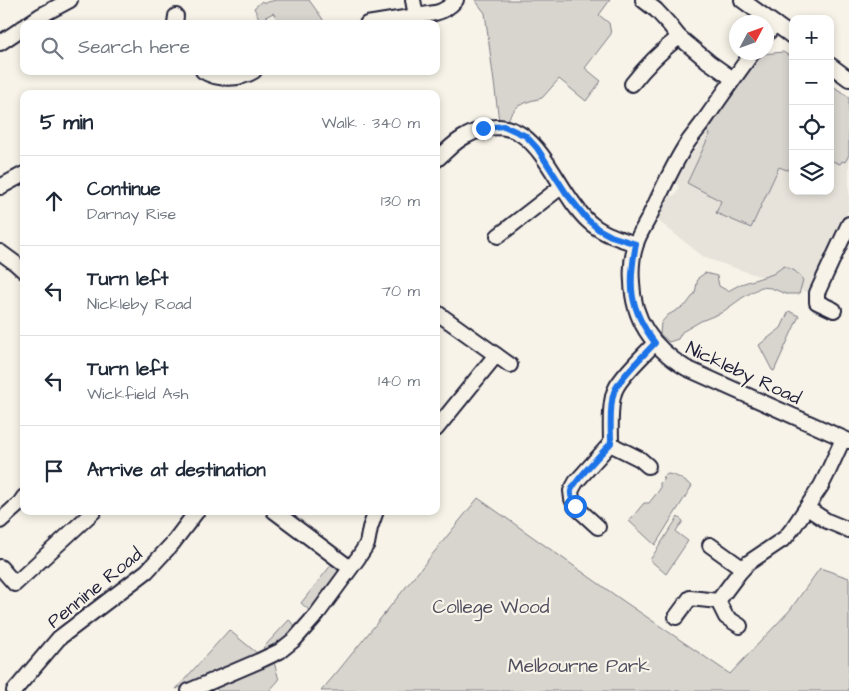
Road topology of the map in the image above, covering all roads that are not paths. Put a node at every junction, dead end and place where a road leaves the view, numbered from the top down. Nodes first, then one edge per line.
1 (70, 0) edge
2 (413, 0) edge
3 (456, 0) edge
4 (643, 0) edge
5 (742, 0) edge
6 (757, 15) edge
7 (416, 16) junction
8 (34, 20) edge
9 (392, 20) edge
10 (20, 30) edge
11 (774, 30) edge
12 (789, 36) edge
13 (678, 37) junction
14 (0, 43) edge
15 (747, 60) edge
16 (834, 68) edge
17 (210, 75) edge
18 (244, 75) edge
19 (733, 79) junction
20 (849, 79) edge
21 (632, 84) dead end
22 (440, 163) edge
23 (20, 176) edge
24 (562, 187) junction
25 (0, 188) edge
26 (849, 224) edge
27 (498, 236) dead end
28 (636, 244) junction
29 (0, 252) edge
30 (20, 267) edge
31 (834, 310) dead end
32 (440, 315) edge
33 (655, 343) junction
34 (496, 355) junction
35 (510, 365) dead end
36 (440, 424) edge
37 (846, 440) edge
38 (611, 443) junction
39 (648, 466) dead end
40 (20, 503) edge
41 (807, 508) junction
42 (90, 515) edge
43 (194, 515) edge
44 (279, 515) edge
45 (375, 515) edge
46 (0, 521) edge
47 (598, 527) dead end
48 (849, 530) edge
49 (710, 545) dead end
50 (0, 567) edge
51 (350, 568) junction
52 (742, 568) junction
53 (718, 600) junction
54 (676, 617) dead end
55 (740, 626) dead end
56 (14, 691) edge
57 (189, 691) edge

1 - 8 street
2 - 7 street
3 - 7 street
4 - 13 street
5 - 6 street
7 - 9 street
10 - 14 street
11 - 12 street
13 - 19 street
13 - 21 street
15 - 19 street, Nickleby Road
16 - 20 street
17 - 18 street
19 - 28 street, Nickleby Road
22 - 24 street
23 - 25 street
24 - 27 street
24 - 28 street
26 - 31 street
28 - 33 street, Nickleby Road
29 - 30 street
32 - 34 street
33 - 37 street, Nickleby Road
33 - 38 street
34 - 35 street
34 - 36 street
37 - 41 street
38 - 39 street
38 - 47 street
40 - 46 street
41 - 48 street
41 - 52 street
42 - 50 street
43 - 56 street, Pennine Road
44 - 51 street
45 - 51 street
49 - 52 street
51 - 57 street
52 - 53 street
53 - 54 street
53 - 55 street

